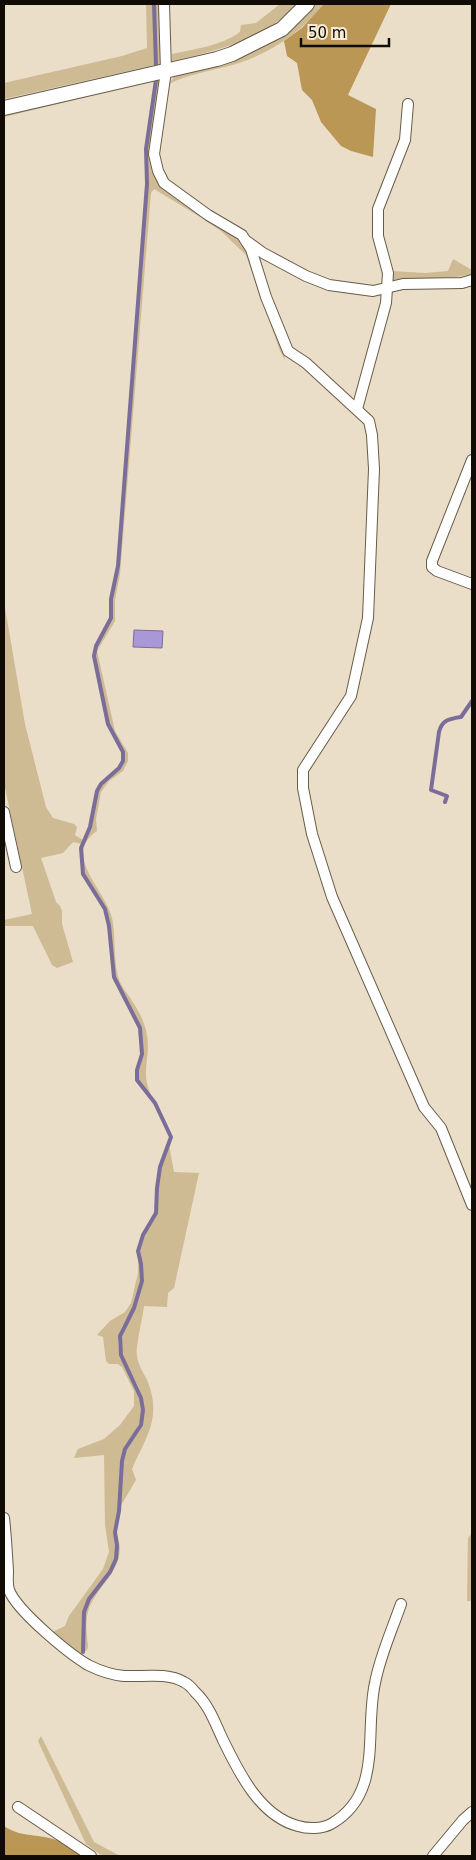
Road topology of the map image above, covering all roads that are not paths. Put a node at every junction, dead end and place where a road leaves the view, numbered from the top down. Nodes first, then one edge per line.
1 (164, 4) edge
2 (307, 4) edge
3 (166, 71) junction
4 (408, 104) dead end
5 (4, 108) edge
6 (245, 240) junction
7 (472, 280) edge
8 (386, 288) junction
9 (357, 409) junction
10 (472, 460) edge
11 (472, 584) edge
12 (4, 812) edge
13 (16, 867) dead end
14 (472, 1206) edge
15 (4, 1518) edge
16 (401, 1604) dead end
17 (18, 1807) dead end
18 (472, 1812) edge
19 (91, 1856) edge
20 (433, 1856) edge

1 - 3 street
2 - 3 street
3 - 5 street
3 - 6 street
4 - 8 street
6 - 8 street
6 - 9 street
7 - 8 street
8 - 9 street
9 - 14 street
10 - 11 street
12 - 13 street
15 - 16 street
17 - 19 street
18 - 20 street

